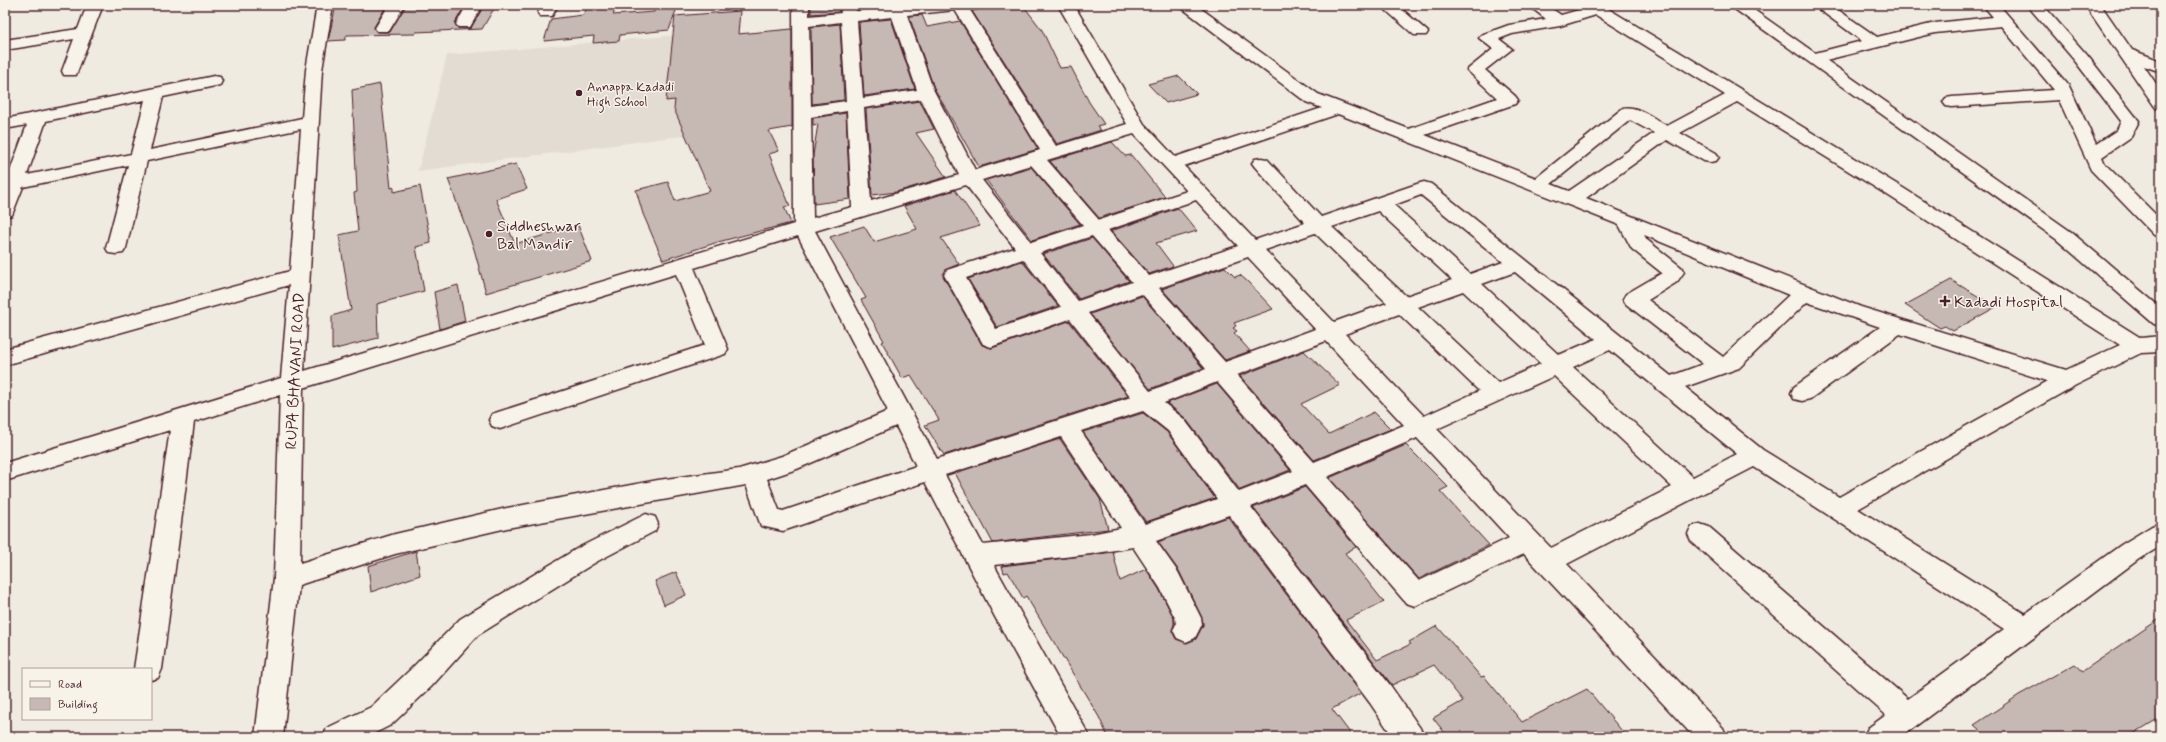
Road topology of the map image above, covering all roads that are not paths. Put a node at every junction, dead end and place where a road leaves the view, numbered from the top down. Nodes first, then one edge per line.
1 (95, 5) edge
2 (326, 5) edge
3 (397, 5) edge
4 (475, 5) edge
5 (960, 5) edge
6 (1066, 5) edge
7 (1388, 5) edge
8 (1536, 5) edge
9 (1737, 5) edge
10 (1821, 5) edge
11 (1991, 5) edge
12 (2035, 5) edge
13 (2093, 5) edge
14 (1190, 6) edge
15 (1594, 7) edge
16 (896, 8) edge
17 (848, 11) edge
18 (800, 13) edge
19 (1560, 21) junction
20 (2006, 21) junction
21 (464, 24) dead end
22 (383, 28) dead end
23 (1420, 32) dead end
24 (84, 33) junction
25 (1875, 43) junction
26 (5, 45) edge
27 (2126, 53) junction
28 (1813, 58) junction
29 (2161, 67) edge
30 (70, 71) dead end
31 (214, 81) dead end
32 (155, 93) junction
33 (927, 93) junction
34 (2065, 94) junction
35 (1738, 95) junction
36 (1952, 102) dead end
37 (2161, 103) edge
38 (855, 104) junction
39 (1339, 108) junction
40 (801, 113) junction
41 (39, 117) junction
42 (310, 122) junction
43 (5, 124) edge
44 (1137, 127) junction
45 (1666, 133) junction
46 (1408, 134) junction
47 (2092, 155) junction
48 (1043, 156) junction
49 (1710, 156) dead end
50 (139, 158) junction
51 (1261, 163) dead end
52 (1171, 164) junction
53 (970, 178) junction
54 (10, 184) edge
55 (1538, 186) junction
56 (1199, 193) junction
57 (1571, 199) junction
58 (1381, 203) junction
59 (5, 211) edge
60 (862, 211) junction
61 (1627, 221) junction
62 (1318, 225) junction
63 (1096, 228) junction
64 (804, 229) junction
65 (2161, 231) edge
66 (116, 248) dead end
67 (1252, 249) junction
68 (1027, 251) junction
69 (1518, 264) junction
70 (683, 265) junction
71 (300, 275) junction
72 (1466, 282) junction
73 (1146, 285) junction
74 (1804, 293) junction
75 (1402, 305) junction
76 (1074, 310) junction
77 (2161, 319) edge
78 (1898, 325) junction
79 (1330, 331) junction
80 (1613, 340) junction
81 (2161, 344) edge
82 (2137, 346) junction
83 (5, 357) edge
84 (1556, 366) junction
85 (1720, 366) junction
86 (1221, 372) junction
87 (2068, 379) junction
88 (292, 383) junction
89 (1668, 385) junction
90 (1802, 393) dead end
91 (1496, 394) junction
92 (1146, 401) junction
93 (902, 414) junction
94 (183, 417) junction
95 (500, 420) dead end
96 (1066, 427) junction
97 (1421, 427) junction
98 (1755, 456) junction
99 (931, 470) junction
100 (5, 472) edge
101 (753, 474) junction
102 (1309, 474) junction
103 (1690, 489) junction
104 (1234, 504) junction
105 (1838, 509) junction
106 (646, 524) dead end
107 (2161, 533) edge
108 (1700, 534) dead end
109 (1140, 535) junction
110 (1528, 540) junction
111 (977, 556) junction
112 (1548, 562) junction
113 (287, 578) junction
114 (2026, 629) junction
115 (1186, 630) dead end
116 (148, 668) edge
117 (1907, 716) junction
118 (269, 737) edge
119 (337, 737) edge
120 (1076, 737) edge
121 (1410, 737) edge
122 (1713, 737) edge
123 (1878, 737) edge

1 - 24 street
2 - 42 street, RUPA BHAVANI ROAD
3 - 22 street
4 - 21 street
5 - 16 street
5 - 48 street
6 - 44 street
7 - 23 street
8 - 19 street
9 - 28 street
10 - 25 street
11 - 20 street
12 - 47 street
13 - 27 street
14 - 39 street
15 - 19 street
15 - 35 street
16 - 17 street
16 - 33 street
17 - 18 street
17 - 38 street
18 - 40 street
19 - 46 street
20 - 25 street
20 - 34 street
24 - 26 street
24 - 30 street
25 - 28 street
27 - 29 street
27 - 37 street
28 - 77 street
31 - 32 street
32 - 41 street
32 - 50 street
33 - 38 street
33 - 53 street
34 - 36 street
34 - 47 street
35 - 45 street
35 - 82 street
38 - 40 street
38 - 60 street
39 - 46 street
39 - 52 street
40 - 64 street
41 - 43 street
41 - 54 street
42 - 50 street
42 - 71 street, RUPA BHAVANI ROAD
44 - 48 street
44 - 52 street
45 - 49 street
45 - 55 street
45 - 57 street
46 - 55 street
47 - 65 street
48 - 53 street
48 - 63 street
50 - 54 street
50 - 66 street
51 - 62 street
52 - 56 street
53 - 60 street
53 - 68 street
54 - 59 street
55 - 57 street
56 - 63 street
56 - 67 street
57 - 61 street
58 - 62 street
58 - 69 street
58 - 72 street
60 - 64 street
61 - 74 street
61 - 85 street
62 - 67 street
62 - 75 street
63 - 68 street
63 - 73 street
64 - 70 street
64 - 93 street
67 - 73 street
67 - 79 street
68 - 76 street
68 - 76 street
69 - 72 street
69 - 80 street
70 - 88 street
70 - 95 street
71 - 83 street
71 - 88 street, RUPA BHAVANI ROAD
72 - 75 street
72 - 84 street
73 - 76 street
73 - 86 street
74 - 78 street
74 - 85 street
75 - 79 street
75 - 91 street
76 - 92 street
78 - 87 street
78 - 90 street
79 - 86 street
79 - 97 street
80 - 84 street
80 - 89 street
81 - 82 street
82 - 87 street
84 - 91 street
84 - 103 street
85 - 89 street
86 - 92 street
86 - 102 street
87 - 105 street
88 - 94 street
88 - 113 street, RUPA BHAVANI ROAD
89 - 98 street
91 - 97 street
92 - 96 street
92 - 104 street
93 - 99 street
93 - 101 street
94 - 100 street
94 - 116 street
96 - 99 street
96 - 109 street
97 - 102 street
97 - 110 street
98 - 103 street
98 - 105 street
99 - 101 street
99 - 111 street
101 - 113 street
102 - 104 street
102 - 110 street
103 - 112 street
104 - 109 street
104 - 121 street
105 - 114 street
106 - 119 street
107 - 114 street
108 - 117 street
109 - 111 street
109 - 115 street
110 - 112 street
111 - 120 street
112 - 122 street
113 - 118 street, RUPA BHAVANI ROAD
114 - 117 street
117 - 123 street

